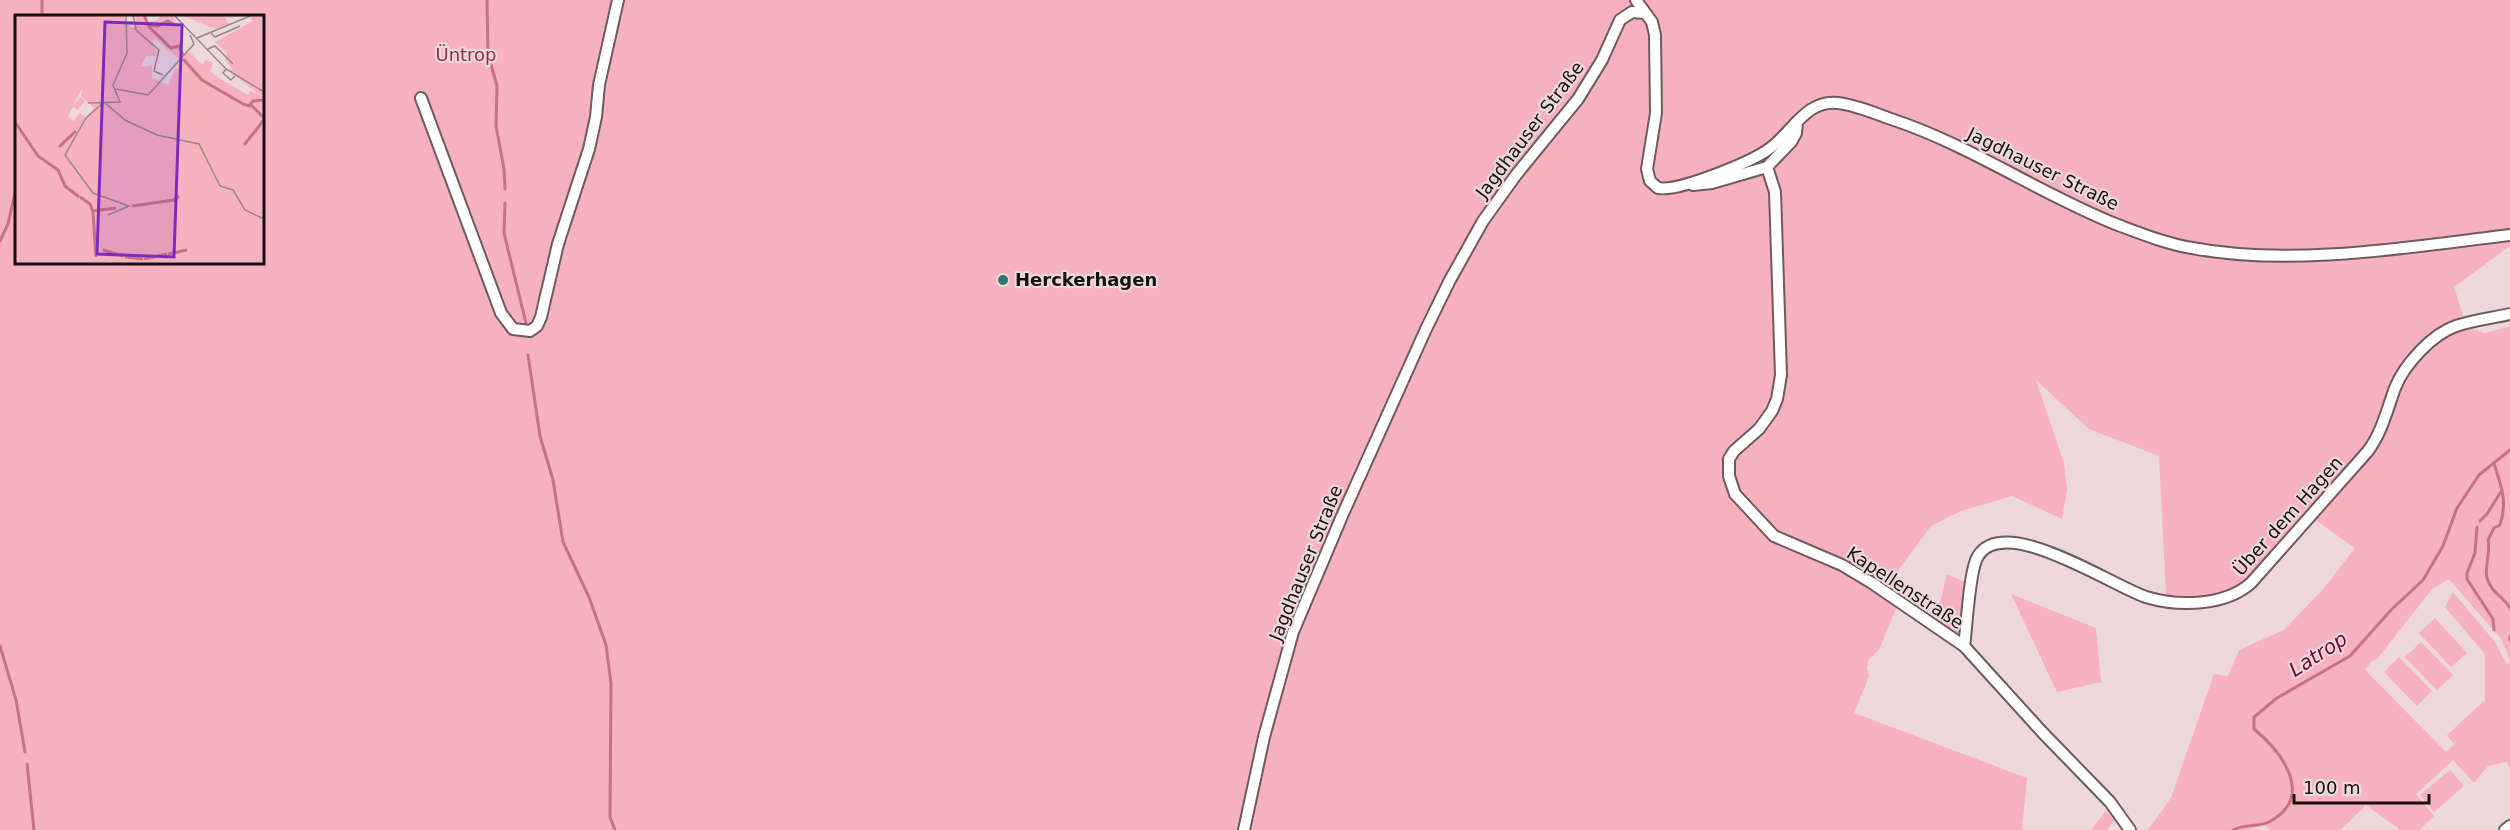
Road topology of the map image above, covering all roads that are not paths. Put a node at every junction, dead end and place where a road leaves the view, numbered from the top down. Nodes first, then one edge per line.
1 (618, 0) edge
2 (1636, 0) edge
3 (1643, 0) edge
4 (1644, 13) junction
5 (421, 98) dead end
6 (1797, 122) junction
7 (1767, 167) junction
8 (1687, 184) junction
9 (2510, 235) edge
10 (2510, 314) edge
11 (1964, 646) junction
12 (2510, 826) edge
13 (1244, 830) edge
14 (2130, 830) edge
15 (2505, 830) edge

1 - 5 street
2 - 4 street
3 - 4 street
4 - 8 street, Jagdhauser Straße
4 - 13 street, Jagdhauser Straße
6 - 7 street
6 - 8 street, Jagdhauser Straße
6 - 9 street, Jagdhauser Straße
7 - 8 street
7 - 11 street, Kapellenstraße
10 - 11 street, Über dem Hagen
11 - 14 street, Kapellenstraße
12 - 15 street

